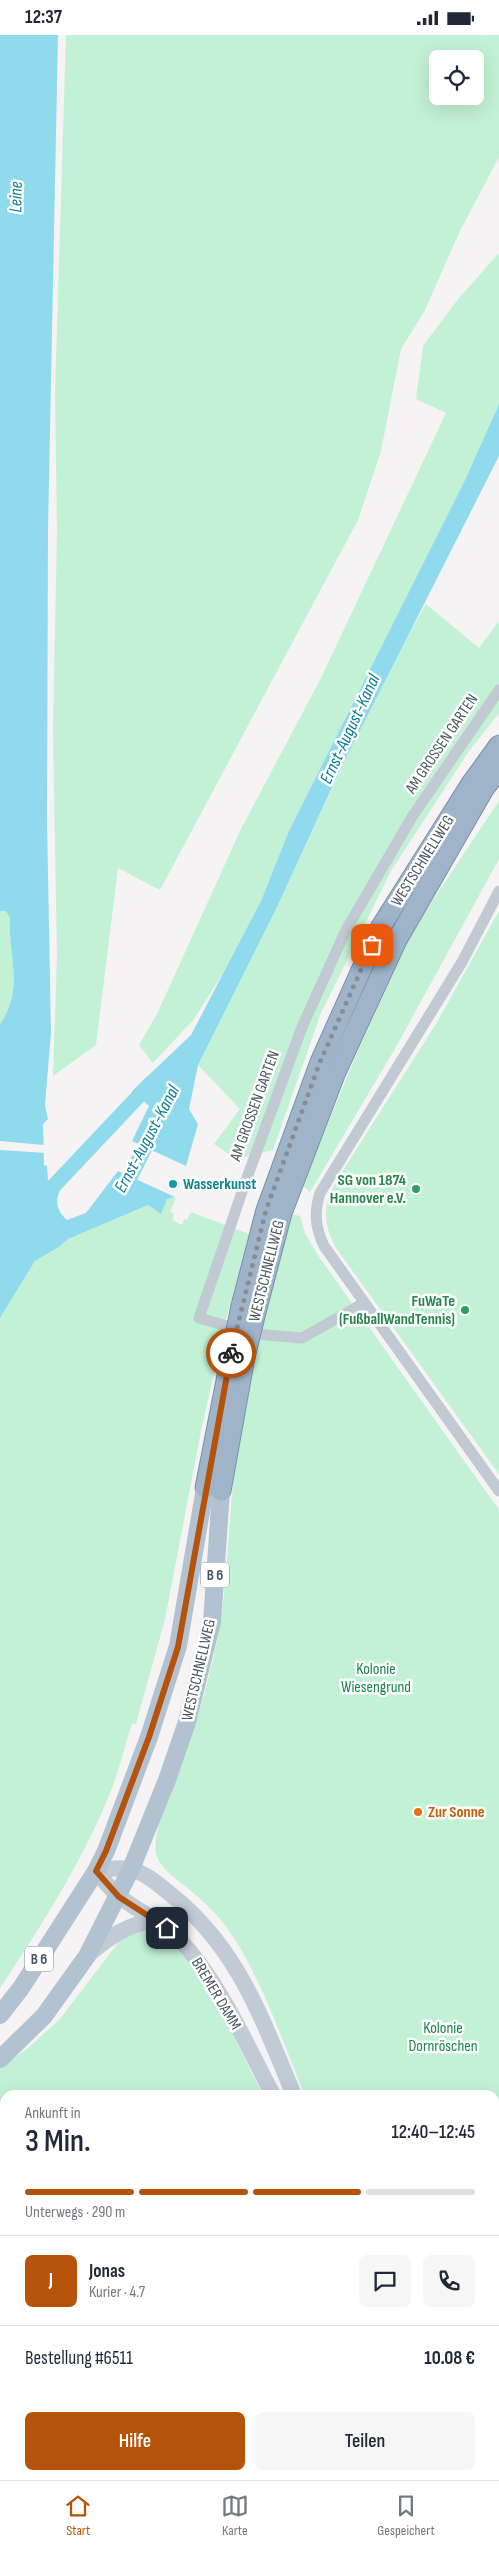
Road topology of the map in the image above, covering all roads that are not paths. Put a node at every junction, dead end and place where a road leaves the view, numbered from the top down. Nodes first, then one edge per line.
1 (499, 690) edge
2 (499, 745) edge
3 (499, 769) edge
4 (499, 891) edge
5 (364, 1303) junction
6 (249, 1307) junction
7 (213, 1490) junction
8 (499, 1491) edge
9 (147, 1830) junction
10 (131, 1869) junction
11 (96, 1871) junction
12 (159, 1885) junction
13 (119, 1897) junction
14 (158, 1921) junction
15 (87, 1955) junction
16 (0, 2015) edge
17 (0, 2059) edge
18 (270, 2090) edge
19 (292, 2090) edge

1 - 5 street, AM GROSSEN GARTEN
2 - 6 highway, WESTSCHNELLWEG / B 6
3 - 6 highway, WESTSCHNELLWEG / B 6
4 - 5 street
5 - 8 street
6 - 7 highway, WESTSCHNELLWEG / B 6, bridge
7 - 9 main road, WESTSCHNELLWEG / B 6
7 - 11 main road, WESTSCHNELLWEG / B 6
9 - 10 main road, WESTSCHNELLWEG / B 6
9 - 12 main road
10 - 11 main road
10 - 12 main road, BREMER DAMM
10 - 13 main road, WESTSCHNELLWEG / B 6
11 - 13 main road, BREMER DAMM
11 - 16 main road, WESTSCHNELLWEG / B 6
12 - 19 main road, BREMER DAMM
13 - 14 main road, BREMER DAMM
13 - 15 main road, WESTSCHNELLWEG / B 6
14 - 15 main road
14 - 18 main road, BREMER DAMM
15 - 17 main road, WESTSCHNELLWEG / B 6

